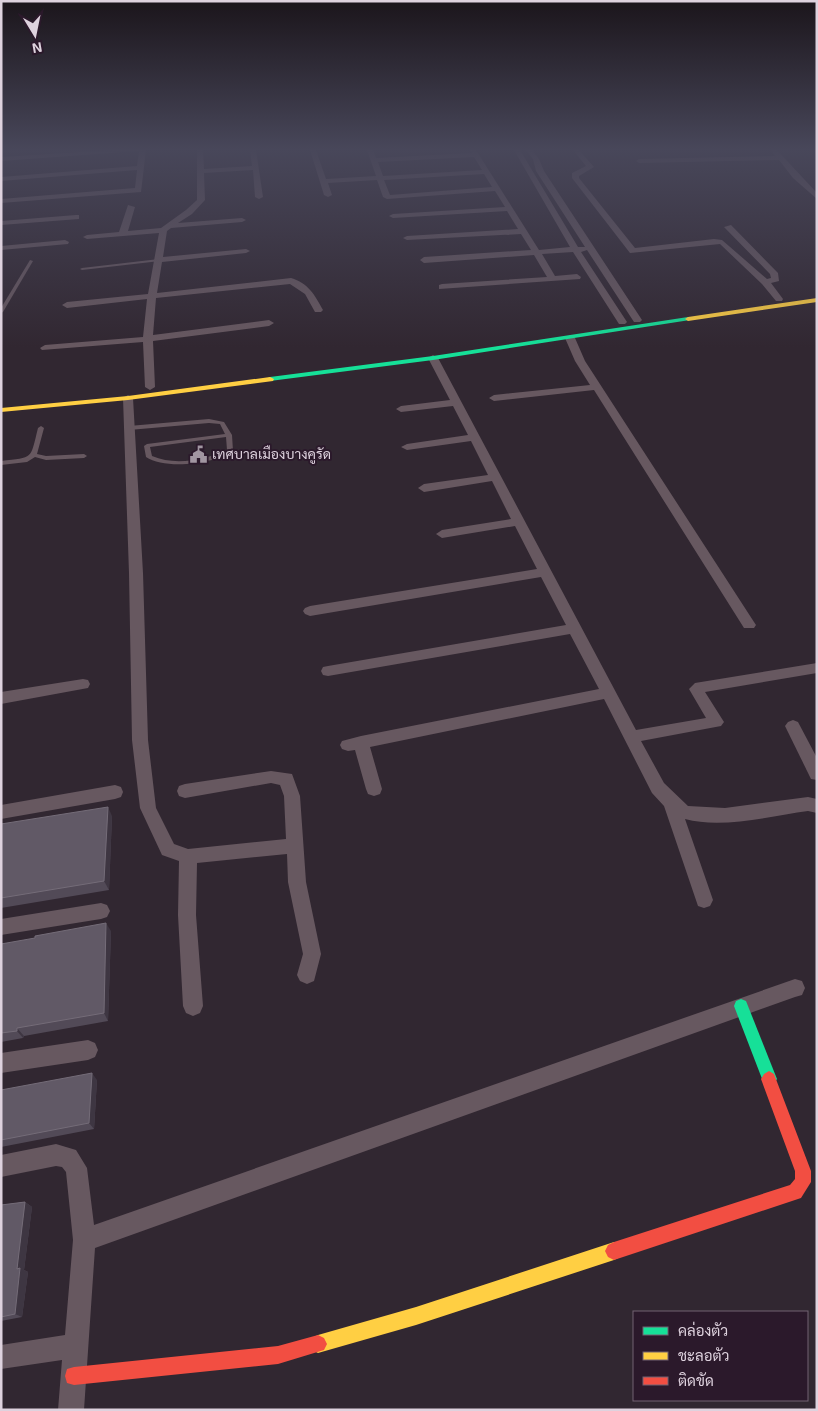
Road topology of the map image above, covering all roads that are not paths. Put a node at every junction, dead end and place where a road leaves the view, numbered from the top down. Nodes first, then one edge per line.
1 (128, 216) edge
2 (182, 216) edge
3 (514, 216) edge
4 (555, 216) edge
5 (569, 216) edge
6 (606, 216) edge
7 (76, 217) dead end
8 (242, 220) dead end
9 (1, 223) edge
10 (728, 227) dead end
11 (167, 228) junction
12 (524, 231) junction
13 (122, 233) junction
14 (86, 237) dead end
15 (407, 238) dead end
16 (65, 242) dead end
17 (1, 248) edge
18 (590, 249) junction
19 (576, 250) junction
20 (246, 251) dead end
21 (537, 253) junction
22 (159, 260) junction
23 (424, 260) dead end
24 (30, 261) dead end
25 (82, 269) dead end
26 (577, 277) dead end
27 (554, 279) junction
28 (765, 282) junction
29 (442, 287) dead end
30 (817, 293) edge
31 (152, 298) junction
32 (779, 299) junction
33 (817, 300) edge
34 (66, 305) dead end
35 (318, 310) dead end
36 (1, 312) edge
37 (637, 320) junction
38 (622, 322) junction
39 (269, 323) dead end
40 (570, 338) junction
41 (148, 339) junction
42 (45, 348) dead end
43 (431, 354) junction
44 (597, 388) junction
45 (150, 391) junction
46 (128, 393) junction
47 (494, 398) dead end
48 (1, 401) edge
49 (456, 402) junction
50 (401, 409) dead end
51 (1, 410) edge
52 (41, 428) dead end
53 (129, 428) junction
54 (229, 435) junction
55 (474, 437) junction
56 (148, 446) junction
57 (407, 447) dead end
58 (129, 449) junction
59 (34, 455) junction
60 (84, 456) dead end
61 (1, 463) edge
62 (495, 476) junction
63 (424, 488) dead end
64 (519, 522) junction
65 (442, 534) dead end
66 (545, 572) junction
67 (310, 611) dead end
68 (749, 625) dead end
69 (574, 628) junction
70 (817, 668) edge
71 (328, 670) dead end
72 (83, 684) dead end
73 (608, 693) junction
74 (1, 698) edge
75 (793, 726) dead end
76 (632, 737) junction
77 (817, 774) edge
78 (374, 789) dead end
79 (185, 791) dead end
80 (115, 792) dead end
81 (671, 802) junction
82 (817, 806) edge
83 (1, 812) edge
84 (295, 846) junction
85 (188, 856) junction
86 (704, 900) dead end
87 (102, 912) dead end
88 (1, 927) edge
89 (307, 975) dead end
90 (795, 988) dead end
91 (193, 1006) dead end
92 (741, 1006) junction
93 (88, 1050) dead end
94 (1, 1063) edge
95 (1, 1166) edge
96 (84, 1240) junction
97 (74, 1346) junction
98 (1, 1357) edge
99 (74, 1376) junction
100 (71, 1410) edge

1 - 13 street
2 - 11 street
3 - 12 street
4 - 19 street
5 - 18 street
6 - 28 street
7 - 9 street
8 - 11 street
10 - 28 street
11 - 13 street
11 - 22 street
12 - 15 street
12 - 21 street
13 - 14 street
16 - 17 street
18 - 19 street
18 - 37 street
19 - 21 street
19 - 38 street
20 - 22 street
21 - 23 street
21 - 27 street
22 - 25 lane
22 - 31 street
24 - 36 lane
26 - 27 street
27 - 29 street
28 - 32 street
30 - 32 street
31 - 34 street
31 - 35 street
31 - 41 street
32 - 37 street
33 - 40 street
37 - 38 street
38 - 43 street
39 - 41 street
40 - 43 street
40 - 44 street
41 - 42 street
41 - 45 street
43 - 45 street
43 - 49 street
44 - 47 street
44 - 68 street
45 - 46 street
46 - 48 street
46 - 51 street
46 - 53 street
49 - 50 street
49 - 55 street
52 - 59 lane
53 - 54 lane
53 - 58 street
54 - 56 lane
54 - 56 lane
55 - 57 street
55 - 62 street
56 - 58 lane
58 - 85 street
59 - 60 lane
59 - 61 lane
62 - 63 street
62 - 64 street
64 - 65 street
64 - 66 street
66 - 67 street
66 - 69 street
69 - 71 street
69 - 73 street
70 - 76 street
72 - 74 street
73 - 76 street
73 - 78 street
75 - 77 street
76 - 81 street
79 - 84 street
80 - 83 street
81 - 82 street
81 - 86 street
84 - 85 street
84 - 89 street
85 - 91 street
87 - 88 street
90 - 92 street
92 - 96 street
92 - 99 street
93 - 94 street
95 - 96 street
96 - 97 street
97 - 98 street
97 - 99 street
99 - 100 street

